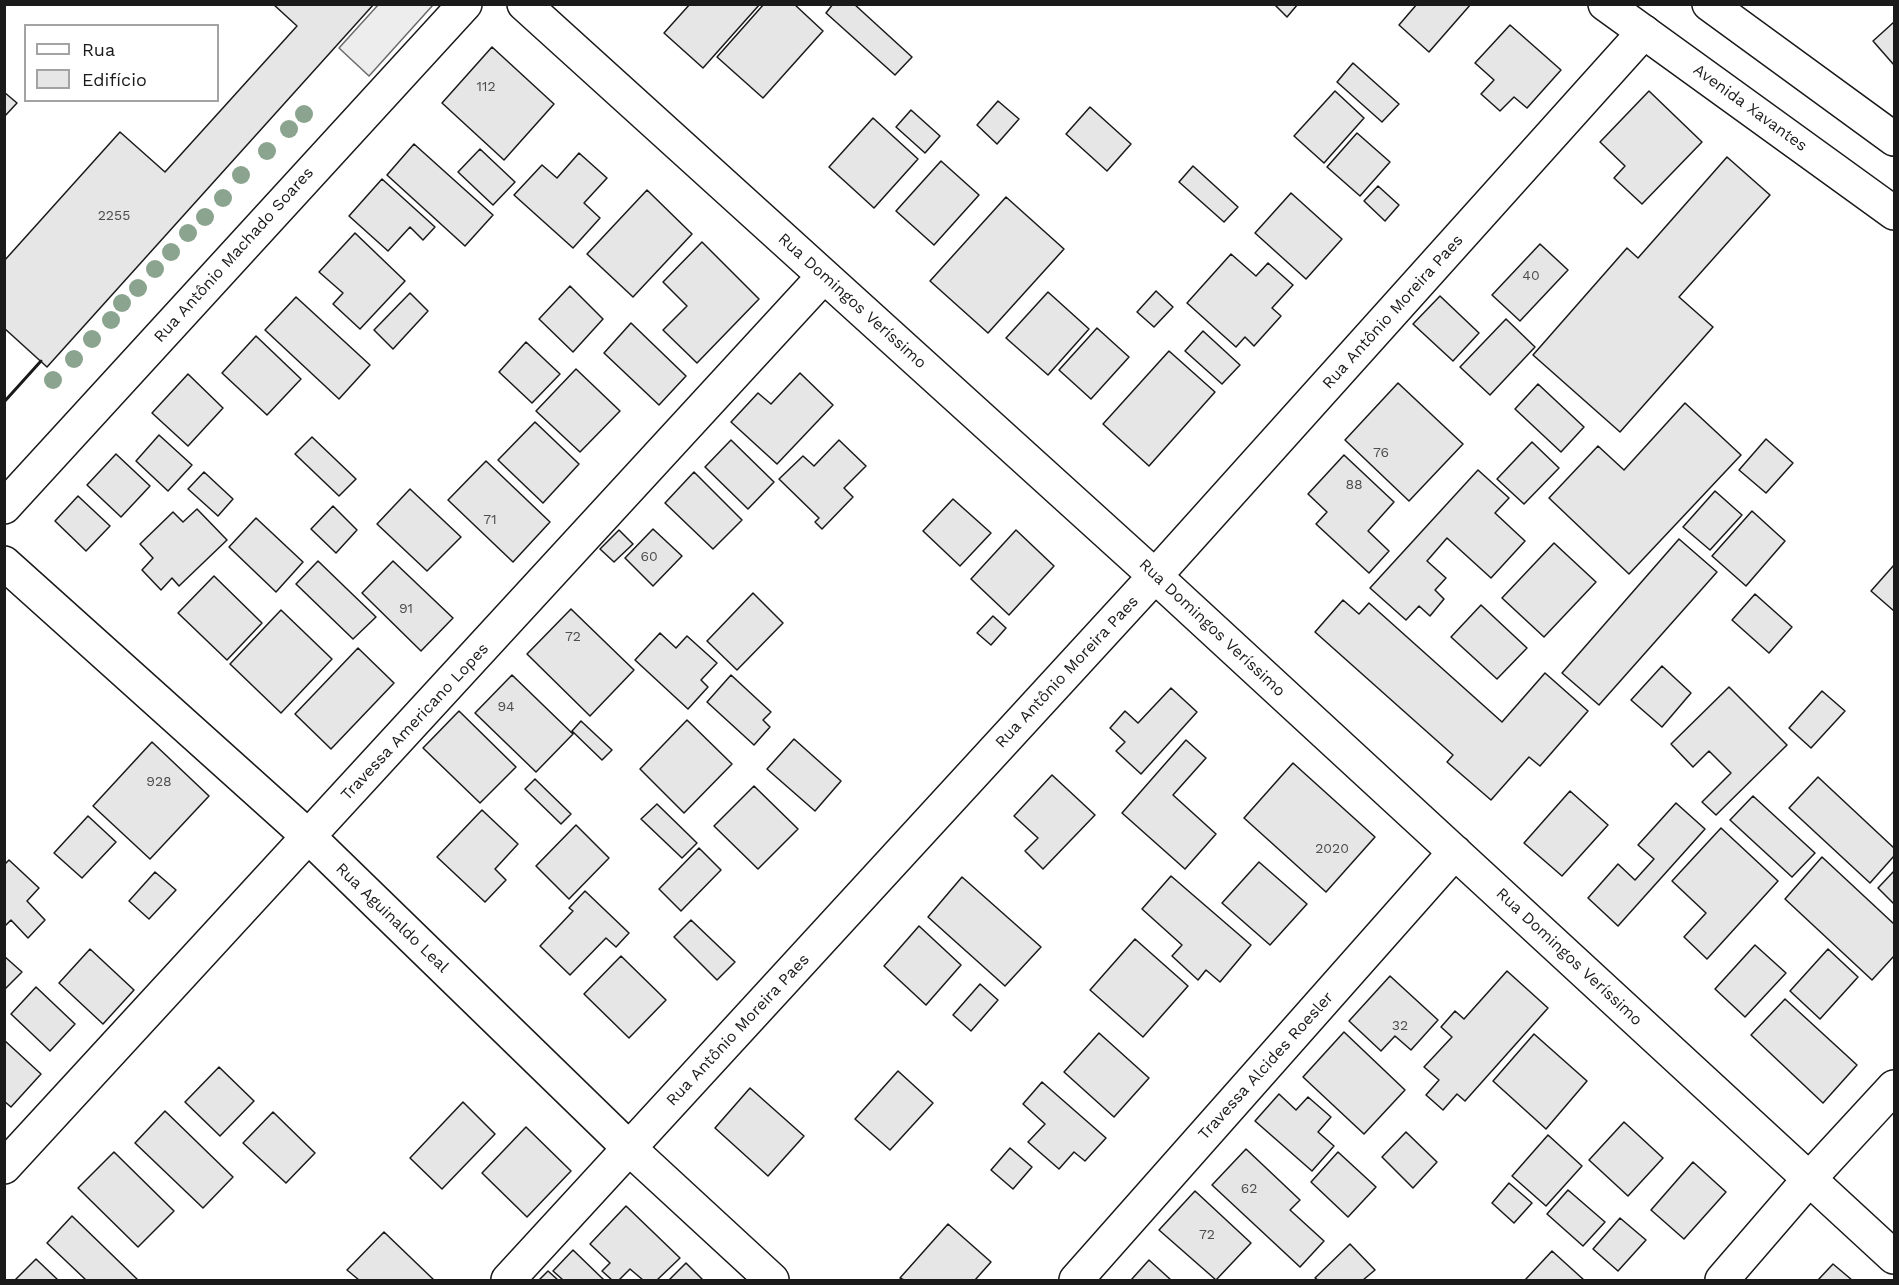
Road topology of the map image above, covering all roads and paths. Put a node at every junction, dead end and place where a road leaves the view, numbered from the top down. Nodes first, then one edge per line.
1 (465, 4) edge
2 (524, 4) edge
3 (1605, 4) edge
4 (1709, 4) edge
5 (1644, 32) junction
6 (1894, 139) edge
7 (1894, 213) edge
8 (824, 276) junction
9 (4, 507) edge
10 (4, 563) edge
11 (1155, 576) junction
12 (309, 837) junction
13 (1455, 852) junction
14 (1894, 1087) edge
15 (630, 1149) junction
16 (4, 1167) edge
17 (1810, 1178) junction
18 (1894, 1257) edge
19 (508, 1281) edge
20 (772, 1281) edge
21 (1076, 1281) edge
22 (1722, 1281) edge

1 - 9 street, Rua Antônio Machado Soares
2 - 8 street, Rua Domingos Veríssimo
3 - 5 street, Avenida Xavantes
4 - 6 street
5 - 7 street, Avenida Xavantes
5 - 11 street, Rua Antônio Moreira Paes
8 - 11 street, Rua Domingos Veríssimo
8 - 12 street, Travessa Americano Lopes
10 - 12 street, Rua Aguinaldo Leal
11 - 13 street, Rua Domingos Veríssimo
11 - 15 street, Rua Antônio Moreira Paes
12 - 15 street, Rua Aguinaldo Leal
12 - 16 street, Travessa Americano Lopes
13 - 17 street, Rua Domingos Veríssimo
13 - 21 street, Travessa Alcides Roesler
14 - 17 street
15 - 19 street, Rua Antônio Moreira Paes
15 - 20 street, Rua Aguinaldo Leal
17 - 18 street, Rua Domingos Veríssimo
17 - 22 street

